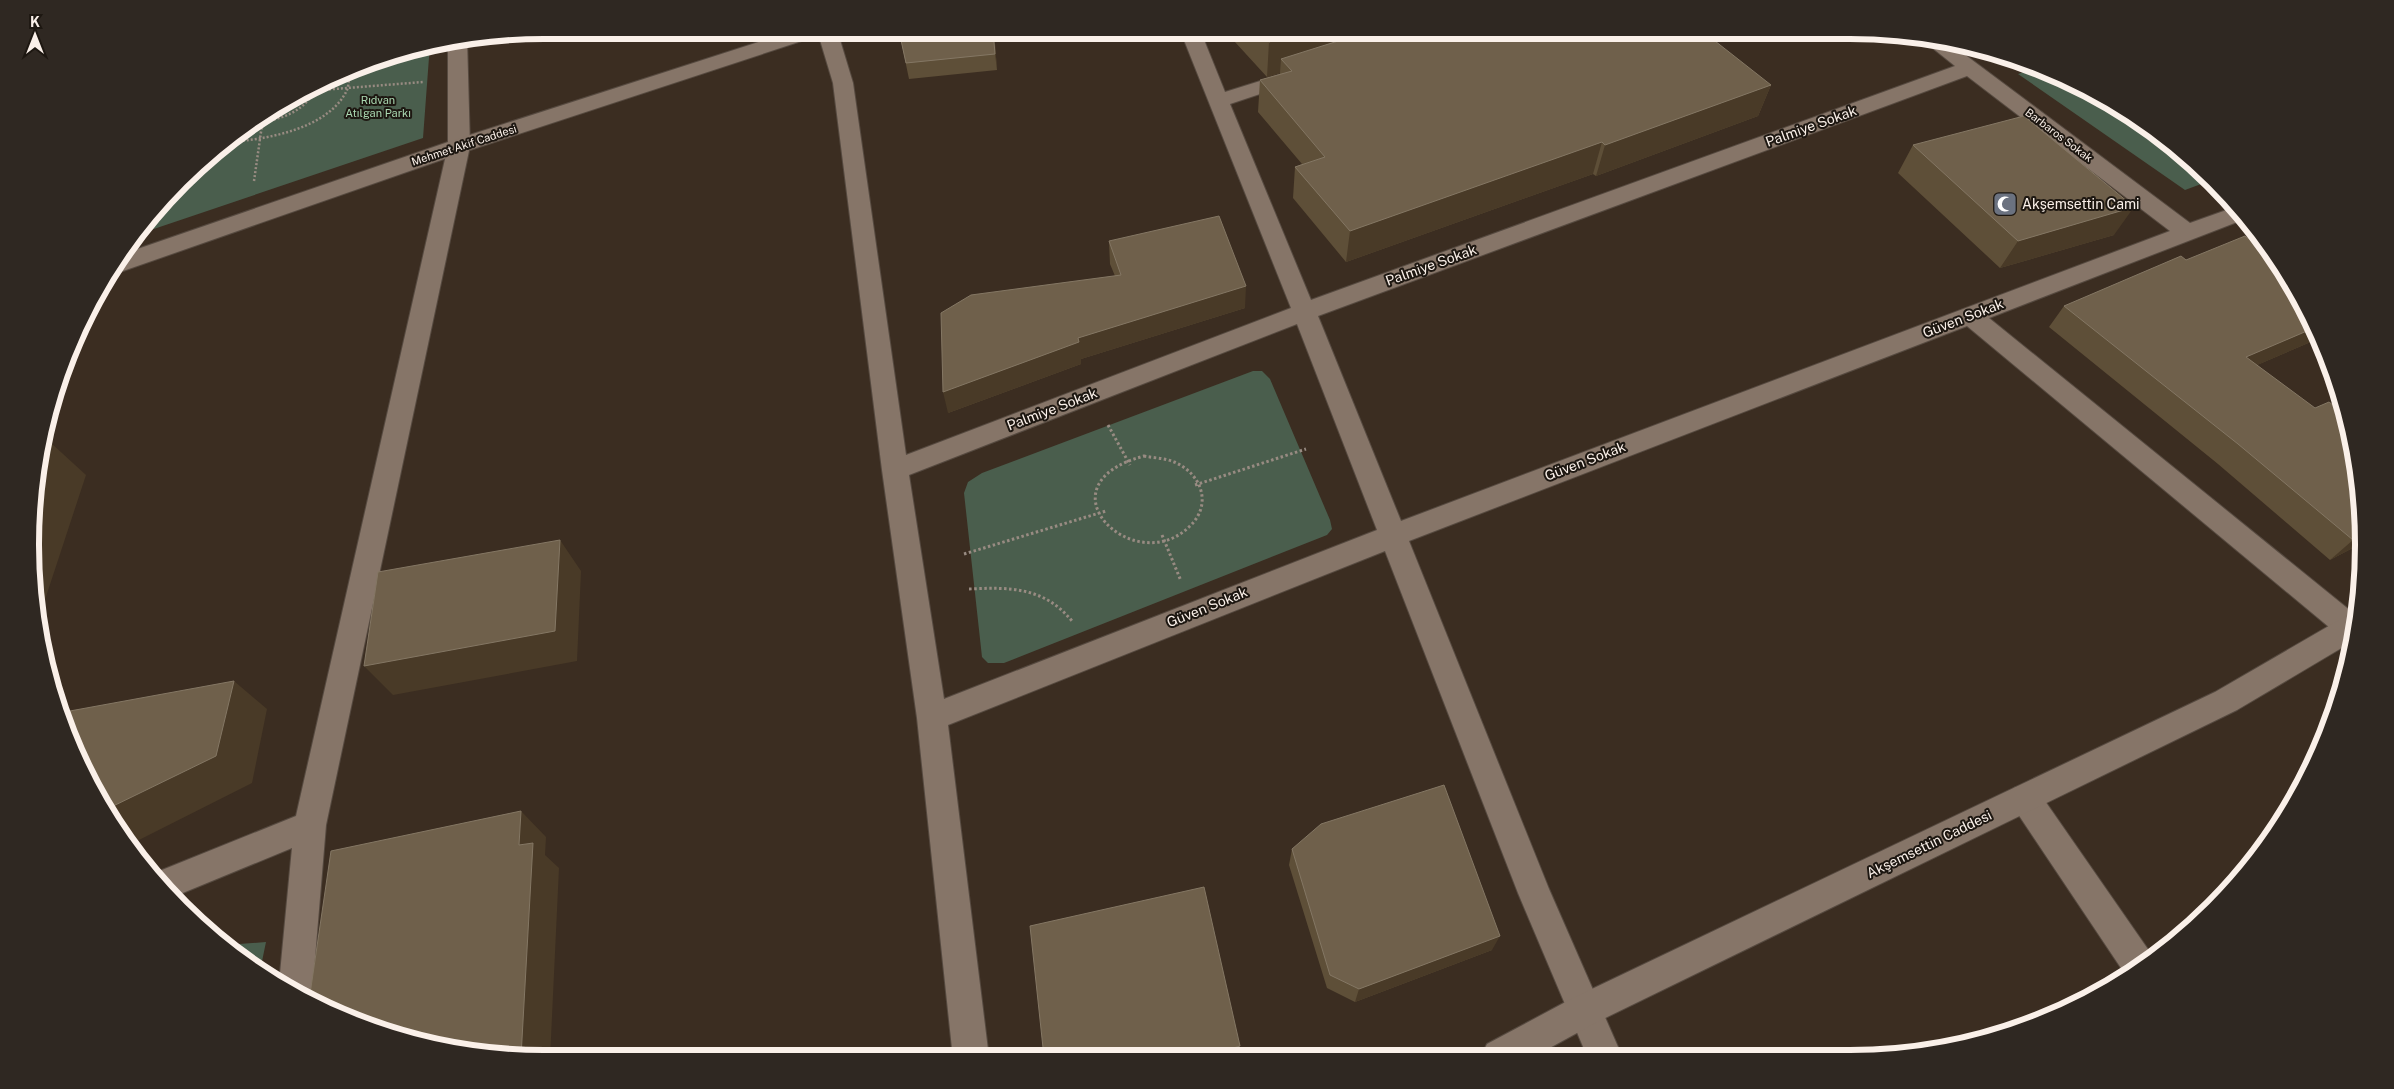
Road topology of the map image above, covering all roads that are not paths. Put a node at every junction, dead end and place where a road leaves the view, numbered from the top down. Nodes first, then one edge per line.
1 (788, 39) edge
2 (830, 39) edge
3 (1194, 39) edge
4 (458, 46) edge
5 (1942, 47) edge
6 (1970, 68) junction
7 (1312, 71) edge
8 (1220, 100) junction
9 (459, 146) junction
10 (2234, 215) edge
11 (2188, 233) junction
12 (126, 261) edge
13 (1304, 312) junction
14 (1970, 315) junction
15 (895, 470) junction
16 (1392, 534) junction
17 (2349, 624) edge
18 (2348, 630) edge
19 (932, 718) junction
20 (2025, 798) junction
21 (310, 825) junction
22 (169, 883) edge
23 (2136, 961) edge
24 (297, 985) edge
25 (1585, 1010) junction
26 (970, 1050) edge
27 (1510, 1050) edge
28 (1602, 1050) edge

1 - 9 street, Mehmet Akif Caddesi
2 - 15 street
3 - 8 street
4 - 9 street
5 - 6 street, Barbaros Sokak
6 - 11 street, Barbaros Sokak
6 - 13 street, Palmiye Sokak
7 - 8 street
8 - 13 street
9 - 12 street, Mehmet Akif Caddesi
9 - 21 street
10 - 11 street, Güven Sokak
11 - 14 street, Güven Sokak
13 - 15 street, Palmiye Sokak
13 - 16 street
14 - 16 street, Güven Sokak
14 - 17 street
15 - 19 street
16 - 19 street, Güven Sokak
16 - 25 street
18 - 20 street, Akşemsettin Caddesi
19 - 26 street
20 - 23 street
20 - 25 street, Akşemsettin Caddesi
21 - 22 street
21 - 24 street
25 - 27 street, Akşemsettin Caddesi
25 - 28 street

